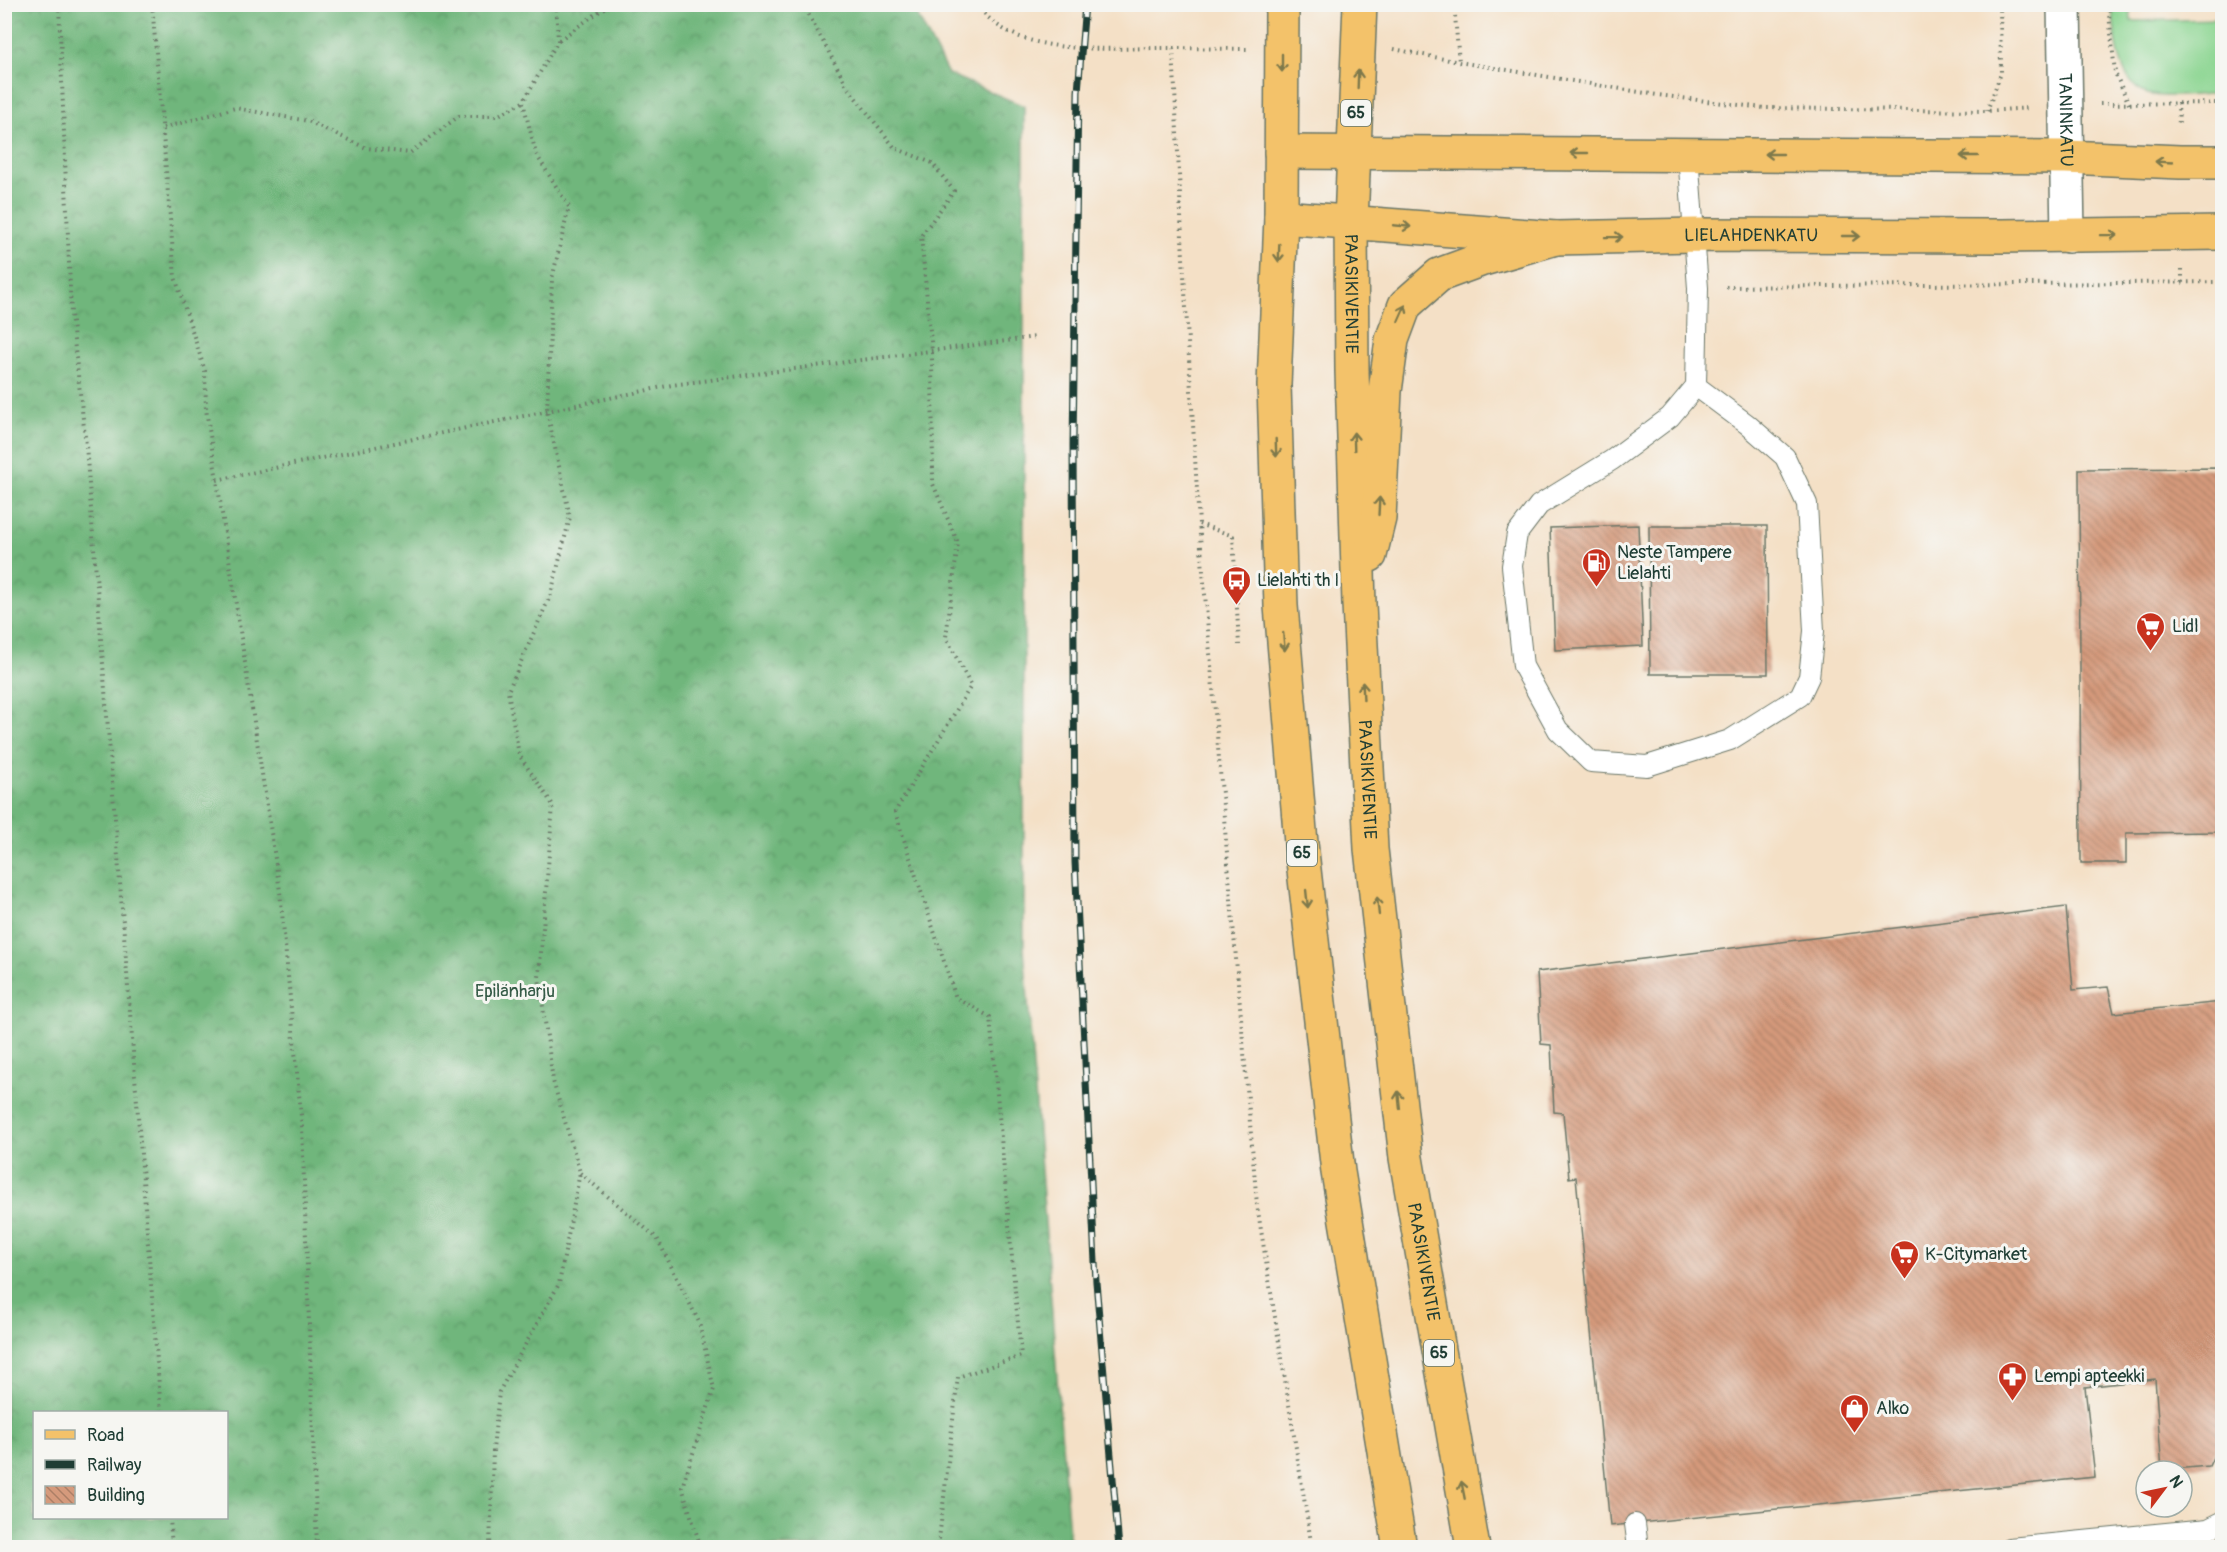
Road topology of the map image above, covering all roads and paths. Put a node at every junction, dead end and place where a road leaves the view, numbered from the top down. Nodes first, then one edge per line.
1 (59, 4) edge
2 (152, 4) edge
3 (556, 4) edge
4 (610, 4) edge
5 (803, 4) edge
6 (977, 4) edge
7 (1282, 4) edge
8 (1360, 4) edge
9 (1454, 4) edge
10 (2000, 4) edge
11 (2064, 4) edge
12 (2108, 4) edge
13 (558, 41) junction
14 (1173, 48) junction
15 (1388, 48) dead end
16 (1254, 49) dead end
17 (1459, 62) junction
18 (523, 102) junction
19 (2223, 103) edge
20 (2128, 104) junction
21 (2067, 105) junction
22 (1988, 111) junction
23 (163, 128) junction
24 (1281, 152) junction
25 (1355, 152) junction
26 (1688, 154) junction
27 (2066, 157) junction
28 (2223, 162) edge
29 (1281, 217) junction
30 (1351, 222) junction
31 (2223, 233) edge
32 (1695, 235) junction
33 (2068, 236) junction
34 (1556, 238) junction
35 (2223, 282) edge
36 (1698, 288) junction
37 (1036, 337) dead end
38 (932, 352) junction
39 (1696, 386) junction
40 (547, 411) junction
41 (217, 480) junction
42 (1199, 524) junction
43 (1359, 604) junction
44 (1239, 645) dead end
45 (580, 1172) junction
46 (161, 1411) edge
47 (170, 1519) edge
48 (2223, 1522) edge
49 (1635, 1524) dead end
50 (172, 1548) edge
51 (317, 1548) edge
52 (490, 1548) edge
53 (701, 1548) edge
54 (938, 1548) edge
55 (1312, 1548) edge
56 (1400, 1548) edge
57 (1473, 1548) edge
58 (1638, 1548) edge
59 (2009, 1548) edge

1 - 46 path
2 - 23 path
3 - 13 path
4 - 13 path
5 - 38 path
6 - 14 path
7 -> 24 main road, 65
25 -> 8 main road, PAASIKIVENTIE / 65
9 - 17 path
10 - 22 path
11 - 21 street, TANINKATU
12 - 20 path
13 - 18 path
14 - 16 path
14 - 42 path
15 - 17 path
17 - 22 path
18 - 23 path
18 - 40 path
19 - 20 path
20 - 21 path
21 - 22 path
21 - 27 street, TANINKATU
23 - 41 path
24 - 25 main road
24 - 29 main road, 65
26 -> 25 main road
25 - 30 main road, PAASIKIVENTIE / 65
27 -> 26 main road
26 - 32 lane
28 -> 27 main road
27 - 33 street, TANINKATU
29 - 30 main road, LIELAHDENKATU
29 -> 56 main road, 65
30 -> 34 main road, LIELAHDENKATU
43 -> 30 main road, PAASIKIVENTIE / 65
33 -> 31 main road, LIELAHDENKATU
32 -> 33 main road, LIELAHDENKATU
34 -> 32 main road, LIELAHDENKATU
32 - 36 lane
43 -> 34 main road
35 - 36 path
36 - 39 lane
37 - 38 path
38 - 40 path
38 - 54 path
39 - 39 lane
40 - 41 path
40 - 45 path
41 - 51 path
42 - 44 path
42 - 55 path
57 -> 43 main road, PAASIKIVENTIE / 65
45 - 52 path
45 - 53 path
47 - 50 path
48 - 59 lane
49 - 58 lane

